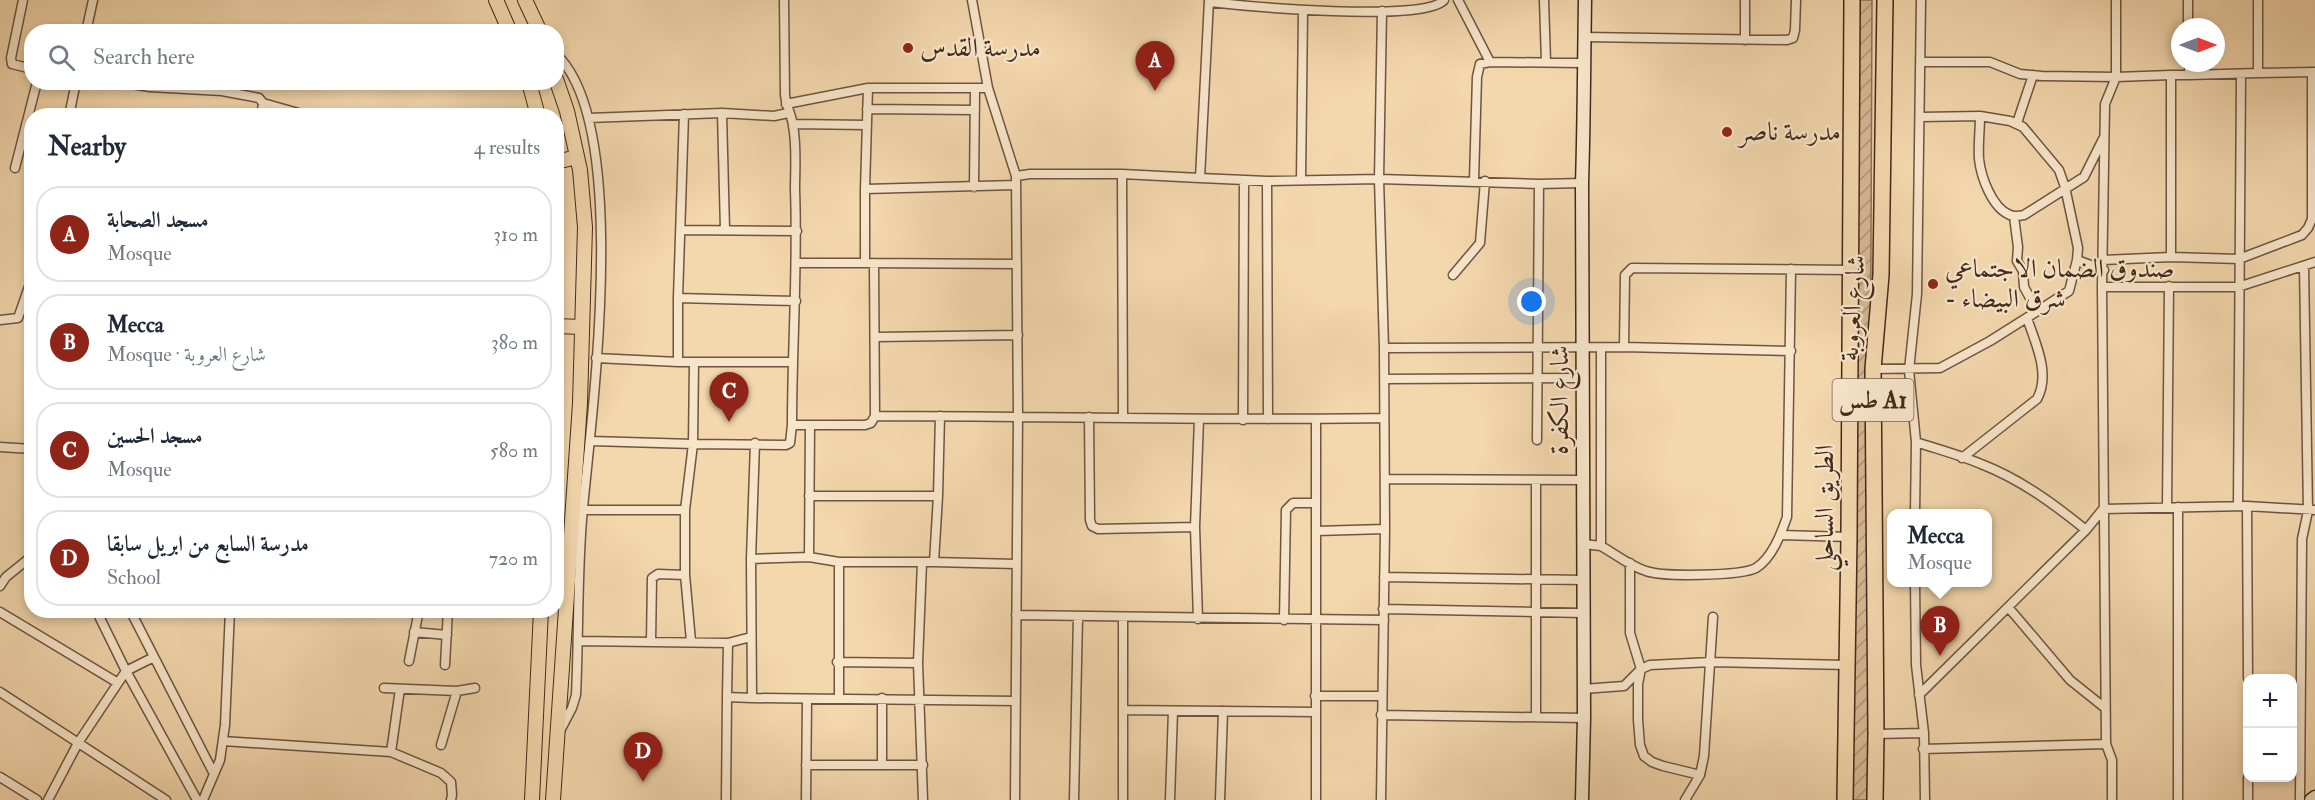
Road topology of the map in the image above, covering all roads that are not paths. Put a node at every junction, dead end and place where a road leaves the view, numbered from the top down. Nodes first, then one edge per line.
1 (23, 0) edge
2 (93, 0) edge
3 (496, 0) edge
4 (525, 0) edge
5 (784, 0) edge
6 (972, 0) edge
7 (1444, 0) edge
8 (1458, 0) edge
9 (1544, 0) edge
10 (1585, 0) edge
11 (1746, 0) edge
12 (1796, 0) edge
13 (1852, 0) edge
14 (1885, 0) edge
15 (1922, 0) edge
16 (2116, 0) edge
17 (2188, 0) edge
18 (2258, 0) edge
19 (1210, 1) edge
20 (1428, 4) edge
21 (1303, 11) junction
22 (1382, 11) junction
23 (2188, 18) edge
24 (88, 24) edge
25 (506, 24) edge
26 (536, 24) edge
27 (1584, 37) junction
28 (1744, 40) junction
29 (564, 61) edge
30 (1490, 62) junction
31 (1546, 62) junction
32 (1921, 62) junction
33 (1583, 63) junction
34 (24, 67) edge
35 (2313, 72) edge
36 (2258, 73) junction
37 (2241, 74) junction
38 (2033, 75) junction
39 (2171, 75) junction
40 (2189, 75) joint
41 (2116, 77) junction
42 (868, 88) junction
43 (975, 88) junction
44 (988, 88) junction
45 (35, 90) edge
46 (74, 90) edge
47 (204, 90) edge
48 (531, 90) edge
49 (560, 90) edge
50 (263, 103) junction
51 (30, 108) edge
52 (71, 108) edge
53 (262, 108) edge
54 (281, 108) edge
55 (536, 108) edge
56 (787, 109) junction
57 (867, 109) junction
58 (975, 110) junction
59 (722, 113) junction
60 (684, 114) junction
61 (1980, 116) junction
62 (1921, 117) junction
63 (590, 118) junction
64 (2017, 123) junction
65 (793, 124) junction
66 (866, 125) junction
67 (24, 133) edge
68 (2104, 137) junction
69 (577, 157) junction
70 (564, 160) edge
71 (15, 168) dead end
72 (1122, 174) junction
73 (1200, 178) junction
74 (1379, 179) junction
75 (1016, 180) junction
76 (1244, 180) junction
77 (1301, 180) junction
78 (1474, 180) junction
79 (1267, 181) junction
80 (1485, 181) junction
81 (1582, 183) junction
82 (1539, 184) junction
83 (974, 187) junction
84 (2065, 187) junction
85 (865, 189) junction
86 (2014, 217) junction
87 (681, 230) junction
88 (725, 230) junction
89 (796, 231) junction
90 (2171, 257) junction
91 (2239, 259) junction
92 (2077, 260) junction
93 (2103, 260) junction
94 (2315, 262) edge
95 (796, 263) junction
96 (870, 263) junction
97 (1017, 264) junction
98 (2304, 266) junction
99 (1791, 269) junction
100 (1850, 270) junction
101 (2103, 270) junction
102 (1453, 275) dead end
103 (2169, 286) junction
104 (2102, 287) junction
105 (2238, 287) junction
106 (678, 298) junction
107 (24, 301) edge
108 (796, 301) junction
109 (2037, 311) junction
110 (2027, 318) junction
111 (0, 320) edge
112 (564, 326) edge
113 (582, 327) junction
114 (1018, 335) junction
115 (876, 337) junction
116 (1582, 347) junction
117 (1624, 347) junction
118 (1384, 348) junction
119 (1538, 348) junction
120 (1601, 348) junction
121 (1791, 351) junction
122 (596, 358) junction
123 (678, 362) junction
124 (694, 362) junction
125 (792, 362) junction
126 (1873, 369) junction
127 (1909, 370) junction
128 (1538, 378) junction
129 (1582, 378) junction
130 (1385, 379) junction
131 (875, 416) junction
132 (940, 416) junction
133 (1018, 416) junction
134 (1089, 417) junction
135 (1124, 417) junction
136 (1384, 418) junction
137 (1198, 419) junction
138 (1268, 419) junction
139 (1243, 420) junction
140 (1316, 420) junction
141 (792, 425) junction
142 (810, 425) junction
143 (1537, 440) dead end
144 (591, 441) junction
145 (1916, 442) junction
146 (755, 443) junction
147 (693, 444) junction
148 (0, 447) edge
149 (24, 448) edge
150 (1962, 458) junction
151 (1385, 479) junction
152 (1536, 480) junction
153 (1583, 480) junction
154 (809, 496) junction
155 (938, 496) junction
156 (1316, 503) junction
157 (2242, 506) junction
158 (2167, 507) junction
159 (2178, 507) junction
160 (1915, 509) edge
161 (2103, 509) junction
162 (583, 510) junction
163 (686, 510) junction
164 (2312, 511) edge
165 (1195, 527) junction
166 (1385, 528) junction
167 (2086, 530) junction
168 (1316, 531) junction
169 (1781, 535) junction
170 (1849, 537) junction
171 (1583, 544) junction
172 (1601, 546) junction
173 (809, 557) junction
174 (751, 559) junction
175 (564, 560) edge
176 (24, 562) edge
177 (839, 562) junction
178 (922, 562) junction
179 (934, 562) junction
180 (1630, 563) junction
181 (1016, 564) junction
182 (684, 575) junction
183 (1384, 577) junction
184 (1534, 580) junction
185 (1583, 580) junction
186 (0, 586) edge
187 (1915, 587) edge
188 (2008, 607) junction
189 (1383, 609) junction
190 (0, 612) edge
191 (1534, 612) junction
192 (1583, 613) junction
193 (1016, 615) junction
194 (1078, 617) junction
195 (1713, 617) dead end
196 (100, 618) edge
197 (134, 618) edge
198 (230, 618) edge
199 (417, 618) edge
200 (448, 618) edge
201 (541, 618) edge
202 (561, 618) edge
203 (1123, 618) junction
204 (1198, 619) junction
205 (1316, 619) junction
206 (1284, 620) junction
207 (1384, 620) junction
208 (414, 632) junction
209 (447, 635) junction
210 (751, 637) junction
211 (578, 641) junction
212 (691, 641) junction
213 (651, 642) junction
214 (728, 643) junction
215 (154, 657) junction
216 (409, 661) dead end
217 (837, 662) junction
218 (1711, 662) junction
219 (918, 663) junction
220 (445, 665) dead end
221 (1847, 665) junction
222 (1641, 669) junction
223 (126, 671) junction
224 (2248, 674) edge
225 (118, 683) junction
226 (384, 688) dead end
227 (475, 688) dead end
228 (400, 689) junction
229 (1583, 689) junction
230 (458, 691) junction
231 (0, 692) edge
232 (1919, 695) junction
233 (1315, 696) junction
234 (1381, 696) junction
235 (728, 697) junction
236 (752, 698) junction
237 (839, 698) junction
238 (882, 698) junction
239 (807, 699) junction
240 (919, 700) junction
241 (1016, 701) junction
242 (2105, 708) junction
243 (1123, 710) junction
244 (1173, 711) junction
245 (1223, 711) junction
246 (1315, 712) junction
247 (535, 713) junction
248 (558, 714) junction
249 (1381, 715) junction
250 (1536, 717) junction
251 (1584, 718) junction
252 (1924, 733) junction
253 (1876, 734) junction
254 (556, 737) junction
255 (223, 741) junction
256 (78, 743) junction
257 (2106, 744) junction
258 (441, 745) dead end
259 (1923, 749) junction
260 (391, 752) junction
261 (806, 765) junction
262 (882, 765) junction
263 (922, 765) junction
264 (214, 774) junction
265 (1700, 775) junction
266 (0, 777) edge
267 (2248, 782) edge
268 (2315, 797) edge
269 (37, 800) edge
270 (48, 800) edge
271 (166, 800) edge
272 (197, 800) edge
273 (203, 800) edge
274 (451, 800) edge
275 (531, 800) edge
276 (554, 800) edge
277 (726, 800) edge
278 (806, 800) edge
279 (923, 800) edge
280 (1015, 800) edge
281 (1074, 800) edge
282 (1123, 800) edge
283 (1170, 800) edge
284 (1220, 800) edge
285 (1316, 800) edge
286 (1381, 800) edge
287 (1582, 800) edge
288 (1685, 800) edge
289 (1845, 800) edge
290 (1875, 800) edge
291 (1925, 800) edge
292 (2112, 800) edge
293 (2178, 800) edge
294 (2248, 800) edge
295 (2300, 800) edge
296 (2311, 800) edge

1 - 34 street
2 - 24 street
3 - 25 main road
4 - 26 main road
5 - 56 street
6 - 44 street
7 - 20 street
8 - 30 street
9 - 31 street
10 - 27 street, شارع الكفرة
11 - 28 street
12 - 28 street
13 - 100 highway, الطريق الساحلي / طس A1
14 - 126 highway, شارع العروبة / طس A1
15 - 32 street
16 - 41 street
17 - 23 street
18 - 36 street
19 - 21 street
19 - 73 street
20 - 22 street
21 - 22 street
21 - 77 street
22 - 74 street
27 - 28 street
27 - 33 street, شارع الكفرة
29 - 63 street
30 - 31 street
30 - 78 street
31 - 33 street
32 - 38 street
32 - 62 street
33 - 81 street, شارع الكفرة
35 - 36 street
35 - 91 street
36 - 37 street
37 - 40 street
37 - 91 street
38 - 41 street
38 - 64 street
39 - 40 street
39 - 41 street
39 - 90 street
41 - 68 street
42 - 43 street
42 - 56 street
42 - 57 street
43 - 44 street
43 - 58 street
44 - 75 street
45 - 51 street
46 - 52 street
47 - 50 street
48 - 55 main road
49 - 69 main road
50 - 53 street
50 - 54 street
56 - 59 street
56 - 65 street
57 - 58 street
57 - 66 street
58 - 83 street
59 - 60 street
59 - 88 street
60 - 63 street
60 - 87 street
61 - 62 street
61 - 64 street
61 - 86 street
62 - 127 street
63 - 122 street
64 - 84 street
65 - 66 street
65 - 89 street
66 - 85 street
67 - 71 street
68 - 84 street
68 - 93 street
69 - 70 main road
69 - 113 main road
72 - 73 street
72 - 75 street
72 - 135 street
73 - 76 street
74 - 77 street
74 - 78 street
74 - 118 street
75 - 83 street
75 - 97 street
76 - 79 street
76 - 139 street
77 - 79 street
78 - 80 street
79 - 138 street
80 - 82 street
80 - 102 street
81 - 82 street
81 - 116 street, شارع الكفرة
82 - 119 street
83 - 85 street
84 - 86 street
84 - 92 street
85 - 96 street
86 - 109 street
87 - 88 street
87 - 106 street
88 - 89 street
89 - 95 street
90 - 91 street
90 - 93 street
91 - 105 street
92 - 101 street
92 - 109 street
93 - 101 street
94 - 98 street
95 - 96 street
95 - 108 street
96 - 97 street
96 - 115 street
97 - 114 street
98 - 105 street
98 - 164 street
99 - 100 street
99 - 117 street
99 - 121 street
100 - 170 highway, الطريق الساحلي / طس A1
101 - 104 street
103 - 104 street
103 - 105 street
103 - 158 street
104 - 161 street
105 - 157 street
106 - 108 street
106 - 123 street
107 - 111 street
108 - 125 street
109 - 110 street
110 - 127 street
110 - 150 street
112 - 113 main road
113 - 175 main road
114 - 115 street
114 - 133 street
115 - 131 street
116 - 119 street
116 - 120 street
116 - 129 street, شارع الكفرة
117 - 120 street
117 - 121 street
118 - 119 street
118 - 130 street
119 - 128 street
120 - 172 street
121 - 169 street
122 - 123 street
122 - 144 street
123 - 124 street
124 - 125 street
124 - 147 street
125 - 141 street
126 - 127 street
126 - 253 highway, شارع العروبة / طس A1
127 - 145 street
128 - 129 street
128 - 130 street
128 - 143 street
129 - 153 street, شارع الكفرة
130 - 136 street
131 - 132 street
131 - 142 street
132 - 133 street
132 - 155 street
133 - 134 street
133 - 181 street
134 - 135 street
134 - 165 street
135 - 137 street
136 - 140 street
136 - 151 street
137 - 139 street
137 - 165 street
138 - 139 street
138 - 140 street
140 - 156 street
141 - 142 street
141 - 146 street
142 - 154 street
144 - 147 street
144 - 162 street
145 - 150 street
145 - 160 street
146 - 147 street
146 - 174 street
147 - 163 street
148 - 149 street
150 - 167 street
151 - 152 street
151 - 166 street
152 - 153 street
152 - 184 street
153 - 171 street, شارع الكفرة
154 - 155 street
154 - 173 street
155 - 179 street
156 - 168 street
156 - 206 street
157 - 159 street
157 - 164 street
157 - 224 street
158 - 159 street
158 - 161 street
159 - 293 street
161 - 167 street
161 - 242 street
162 - 163 street
162 - 211 street
163 - 182 street
164 - 295 street
165 - 204 street
166 - 168 street
166 - 183 street
167 - 188 street
168 - 205 street
169 - 170 street
169 - 180 street
170 - 221 highway, الطريق الساحلي / طس A1
171 - 172 street
171 - 185 street, شارع الكفرة
172 - 180 street
173 - 174 street
173 - 177 street
174 - 210 street
176 - 186 street
177 - 178 street
177 - 217 street
178 - 179 street
178 - 219 street
179 - 181 street
180 - 222 street
181 - 193 street
182 - 212 street
182 - 213 street
183 - 184 street
183 - 189 street
184 - 185 street
184 - 191 street
185 - 192 street, شارع الكفرة
187 - 232 street
188 - 232 street
188 - 242 street
189 - 191 street
189 - 207 street
190 - 225 street
191 - 192 street
191 - 250 street
192 - 229 street, شارع الكفرة
193 - 194 street
193 - 241 street
194 - 203 street
194 - 281 street
195 - 218 street
196 - 223 street
197 - 215 street
198 - 255 street
199 - 208 street
200 - 209 street
201 - 247 main road
202 - 248 main road
203 - 204 street
203 - 243 street
204 - 206 street
205 - 206 street
205 - 207 street
205 - 233 street
207 - 234 street
208 - 209 street
208 - 216 street
209 - 220 street
210 - 214 street
210 - 236 street
211 - 213 street
211 - 254 street
212 - 213 street
212 - 214 street
214 - 235 street
215 - 223 street
215 - 264 street
217 - 219 street
217 - 237 street
218 - 221 street
218 - 222 street
218 - 265 street
219 - 240 street
221 - 289 highway, الطريق الساحلي / طس A1
222 - 229 street
222 - 265 street
223 - 225 street
223 - 272 street
225 - 256 street
226 - 228 street
227 - 230 street
228 - 230 street
228 - 260 street
229 - 251 street, شارع الكفرة
230 - 258 street
231 - 256 street
232 - 252 street
233 - 234 street
233 - 246 street
234 - 249 street
235 - 236 street
235 - 277 street
236 - 239 street
237 - 238 street
237 - 239 street
238 - 240 street
238 - 262 street
239 - 261 street
240 - 241 street
240 - 263 street
241 - 280 street
242 - 257 street
243 - 244 street
243 - 282 street
244 - 245 street
244 - 283 street
245 - 246 street
245 - 284 street
246 - 285 street
247 - 248 main road
247 - 275 main road
248 - 254 main road
249 - 250 street
249 - 286 street
250 - 251 street
251 - 287 street, شارع الكفرة
252 - 253 street
252 - 259 street
253 - 290 highway, شارع العروبة / طس A1
254 - 276 main road
255 - 260 street
255 - 264 street
256 - 270 street
256 - 271 street
257 - 259 street
257 - 292 street
259 - 291 street
260 - 274 street
261 - 262 street
261 - 278 street
262 - 263 street
263 - 279 street
264 - 273 street
265 - 288 street
266 - 269 street
267 - 294 street
268 - 296 street

